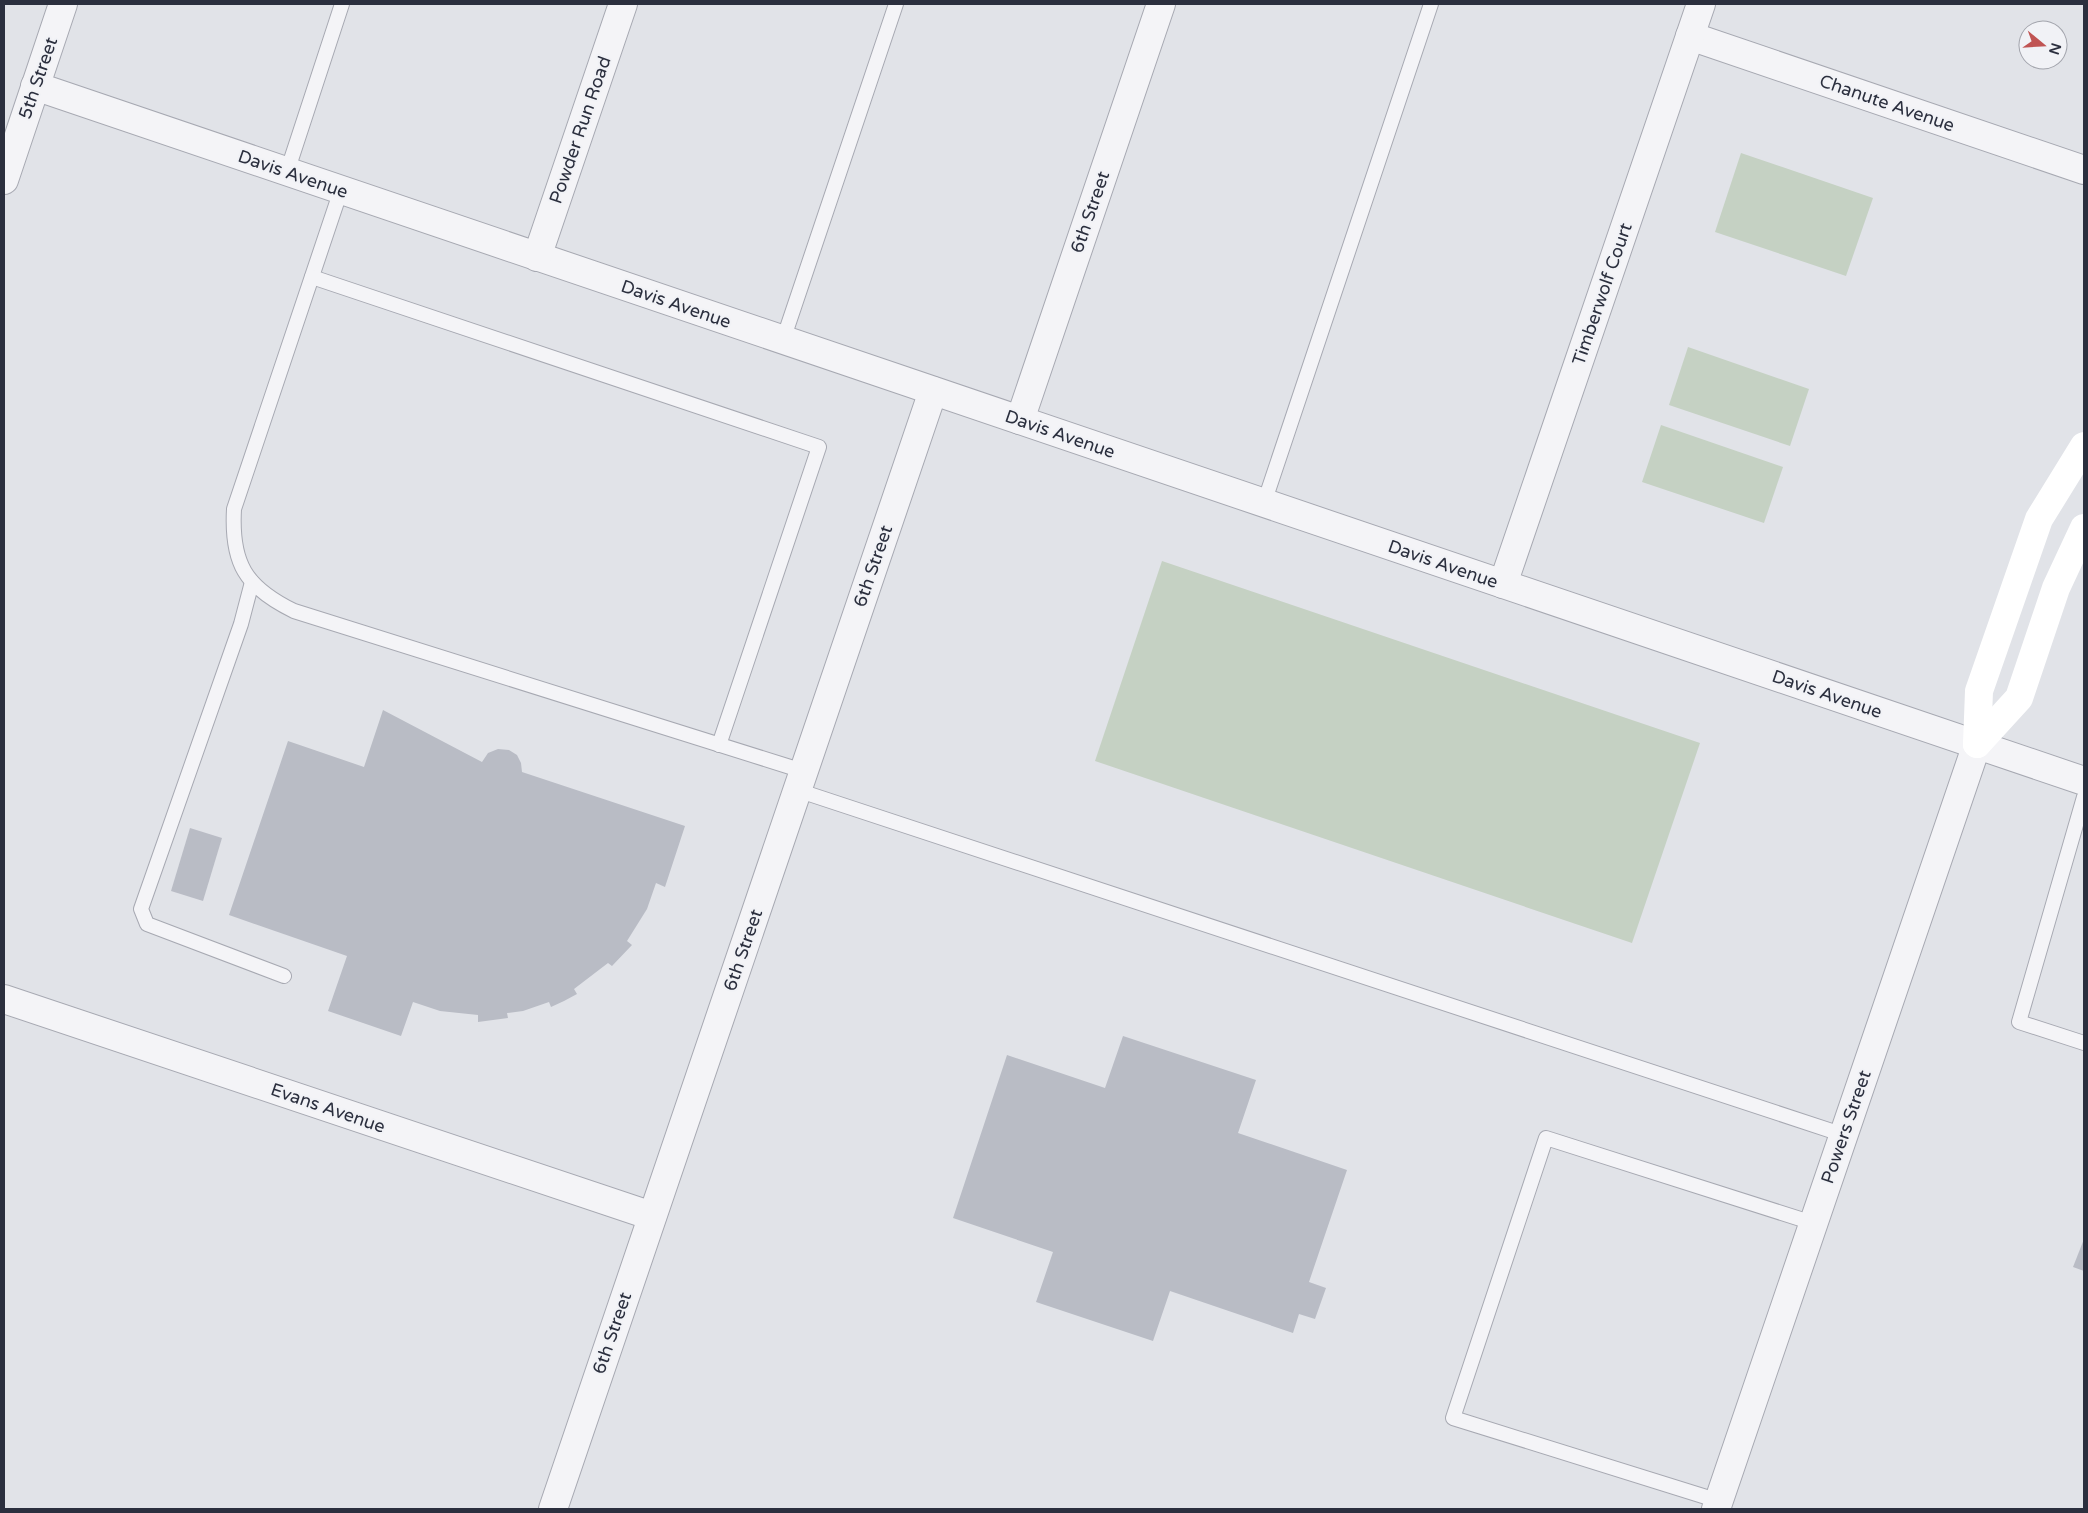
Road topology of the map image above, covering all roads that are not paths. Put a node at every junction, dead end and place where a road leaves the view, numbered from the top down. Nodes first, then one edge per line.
1 (63, 4) edge
2 (342, 4) edge
3 (623, 4) edge
4 (896, 4) edge
5 (1161, 4) edge
6 (1431, 4) edge
7 (1701, 4) edge
8 (1690, 36) junction
9 (35, 86) junction
10 (2084, 170) edge
11 (286, 172) junction
12 (4, 180) edge
13 (342, 190) junction
14 (537, 256) junction
15 (312, 277) junction
16 (783, 340) junction
17 (933, 391) junction
18 (1020, 420) junction
19 (2084, 446) edge
20 (1264, 503) junction
21 (2084, 528) edge
22 (252, 582) junction
23 (1504, 584) junction
24 (1977, 744) junction
25 (719, 745) junction
26 (800, 780) junction
27 (2084, 781) edge
28 (2084, 796) edge
29 (284, 976) dead end
30 (4, 999) edge
31 (2084, 1043) edge
32 (1844, 1135) junction
33 (652, 1216) junction
34 (1813, 1223) junction
35 (1717, 1505) edge
36 (553, 1509) edge

1 - 9 street, 5th Street
2 - 11 lane
3 - 14 street, Powder Run Road
4 - 16 lane
5 - 18 street, 6th Street
6 - 20 lane
7 - 8 street, Timberwolf Court
8 - 10 street, Chanute Avenue
8 - 23 street, Timberwolf Court
9 - 11 street, Davis Avenue
9 - 12 street, 5th Street
11 - 13 street, Davis Avenue
13 - 14 street, Davis Avenue
13 - 15 lane
14 - 16 street, Davis Avenue
15 - 22 lane
15 - 25 lane
16 - 17 street, Davis Avenue
17 - 18 street, Davis Avenue
17 - 26 street, 6th Street
18 - 20 street, Davis Avenue
19 - 24 street
20 - 23 street, Davis Avenue
21 - 24 street
22 - 25 lane
22 - 29 lane
23 - 24 street, Davis Avenue
24 - 27 street, Davis Avenue
24 - 32 street, Powers Street
25 - 26 lane
26 - 32 lane
26 - 33 street, 6th Street
28 - 31 lane
30 - 33 street, Evans Avenue
32 - 34 street, Powers Street
33 - 36 street, 6th Street
34 - 35 street, Powers Street
34 - 35 lane

